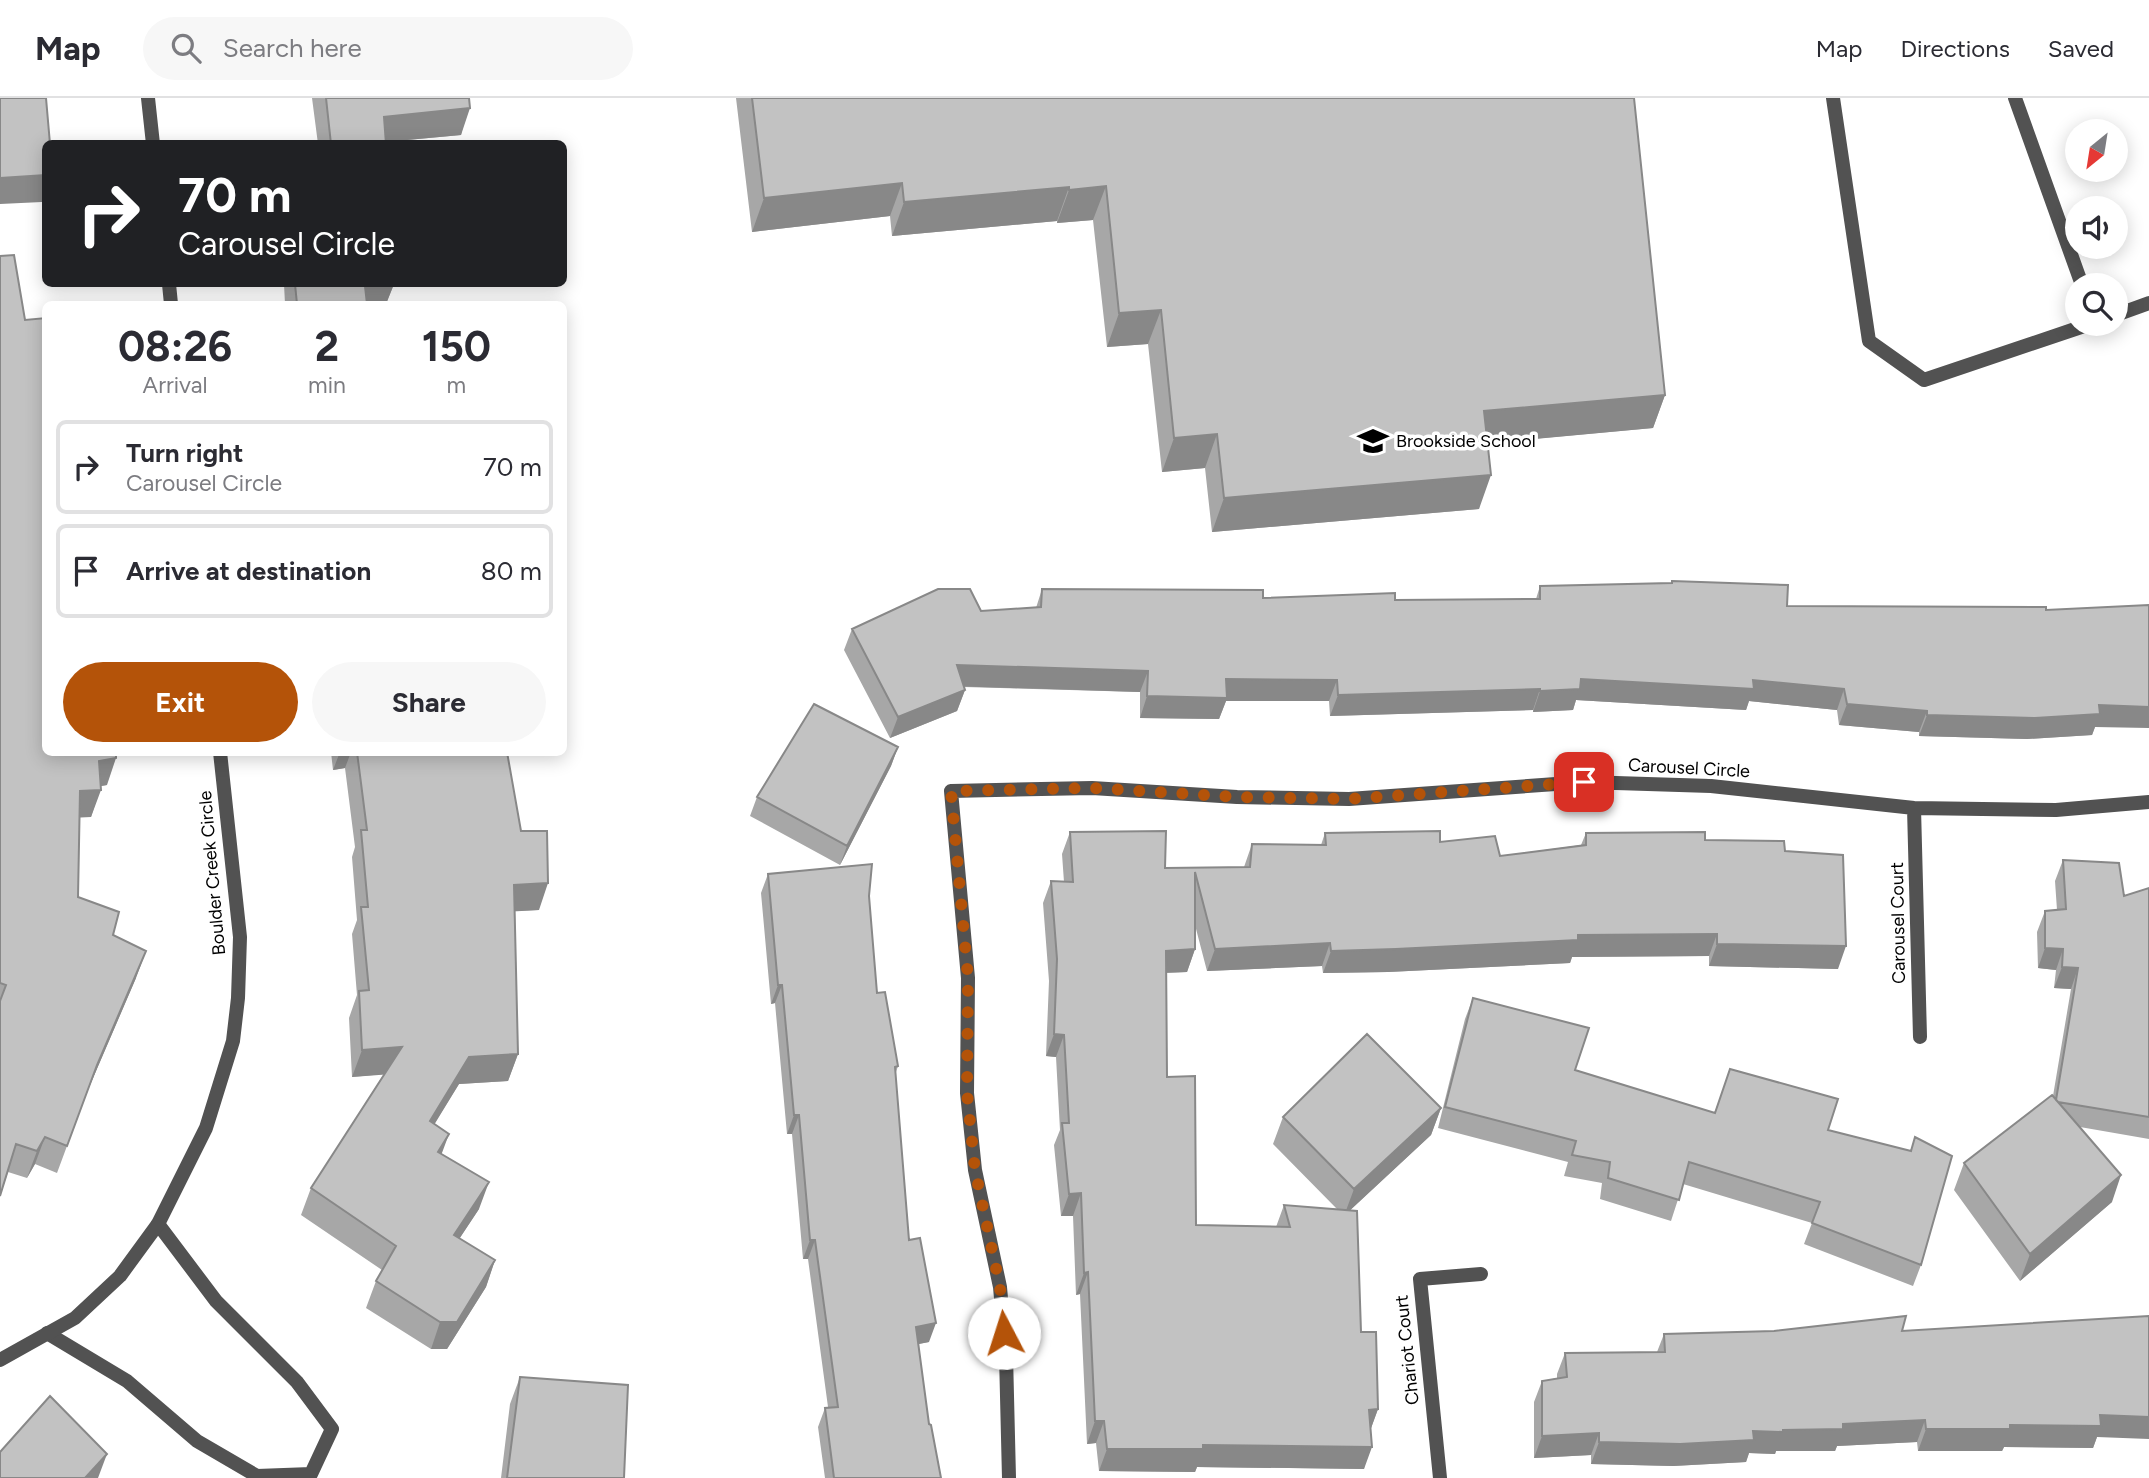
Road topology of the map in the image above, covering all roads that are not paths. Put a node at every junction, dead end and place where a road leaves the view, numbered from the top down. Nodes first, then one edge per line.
1 (148, 98) edge
2 (1833, 98) edge
3 (2015, 98) edge
4 (153, 140) edge
5 (2078, 273) edge
6 (2149, 303) edge
7 (2128, 311) edge
8 (2065, 332) edge
9 (220, 756) edge
10 (2149, 802) edge
11 (1914, 808) junction
12 (1920, 1037) dead end
13 (158, 1224) junction
14 (1481, 1274) dead end
15 (47, 1333) junction
16 (0, 1360) edge
17 (1009, 1478) edge
18 (1440, 1478) edge

1 - 4 street
2 - 8 street
3 - 5 street
6 - 7 street
9 - 13 street, Boulder Creek Circle
10 - 11 street, Carousel Circle
11 - 12 street, Carousel Court
11 - 17 street, Carousel Circle
13 - 15 street, Boulder Creek Circle
13 - 15 street
14 - 18 street, Chariot Court
15 - 16 street, Boulder Creek Circle

